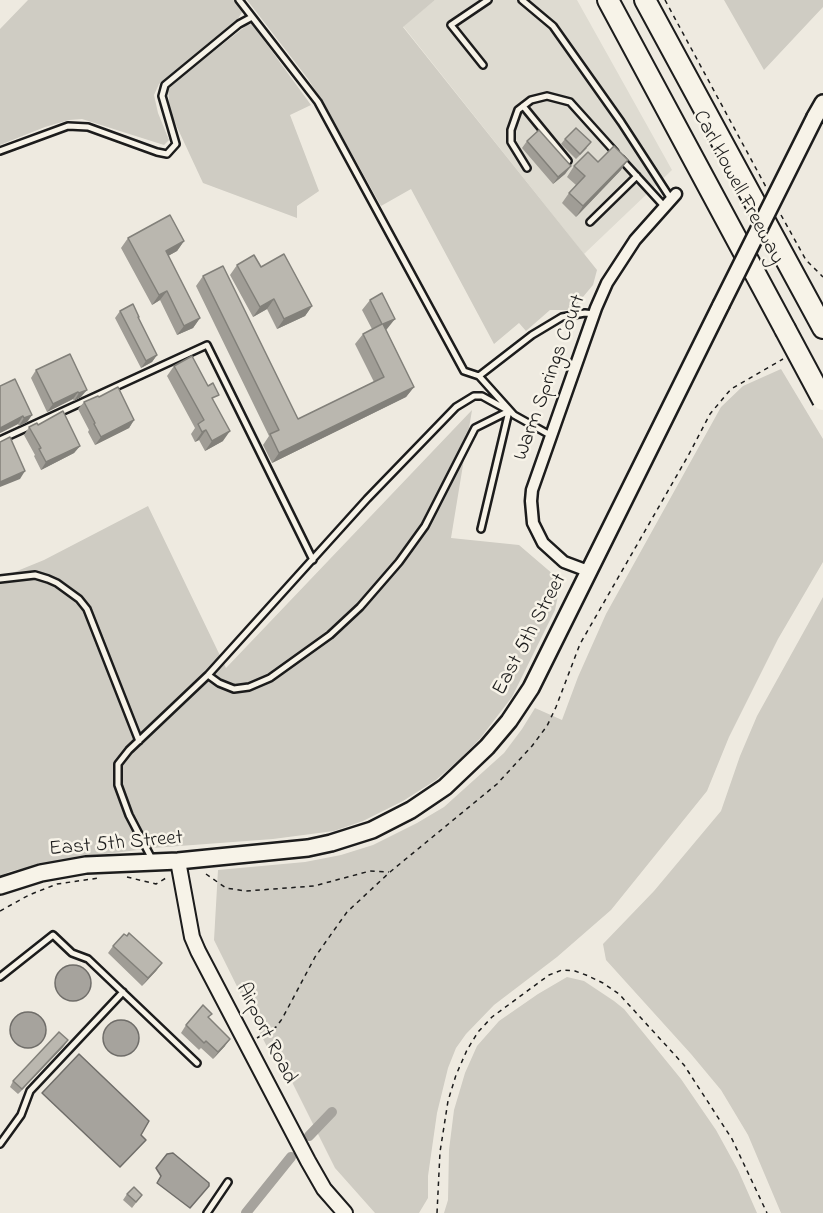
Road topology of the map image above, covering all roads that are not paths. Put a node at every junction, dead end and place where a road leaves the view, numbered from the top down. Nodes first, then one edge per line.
1 (239, 0) edge
2 (488, 0) edge
3 (522, 0) edge
4 (608, 0) edge
5 (645, 0) edge
6 (252, 17) junction
7 (483, 64) dead end
8 (823, 103) edge
9 (523, 106) junction
10 (0, 151) edge
11 (568, 161) edge
12 (527, 168) dead end
13 (637, 176) junction
14 (671, 200) junction
15 (590, 222) dead end
16 (594, 314) junction
17 (819, 320) edge
18 (479, 376) junction
19 (823, 400) edge
20 (509, 411) junction
21 (550, 435) junction
22 (0, 440) edge
23 (481, 529) dead end
24 (313, 560) junction
25 (588, 571) junction
26 (0, 579) edge
27 (208, 675) junction
28 (139, 741) junction
29 (178, 861) junction
30 (154, 862) junction
31 (0, 886) edge
32 (0, 977) edge
33 (123, 992) junction
34 (197, 1064) dead end
35 (0, 1144) edge
36 (228, 1182) dead end
37 (207, 1213) edge
38 (345, 1213) edge

1 - 6 lane
2 - 7 lane
3 - 14 lane
4 - 19 highway, Carl Howell Freeway, bridge
5 - 17 highway, Carl Howell Freeway
6 - 10 lane
6 - 18 lane
8 - 25 main road, East 5th Street, bridge
9 - 11 lane
9 - 12 lane
9 - 13 lane
13 - 14 lane
13 - 15 lane
14 - 16 street, Warm Springs Court
16 - 18 lane
16 - 21 street, Warm Springs Court
18 - 20 lane
20 - 21 lane
20 - 23 lane
20 - 24 lane
20 - 27 lane
21 - 25 street, Warm Springs Court
22 - 24 lane
24 - 27 lane
25 - 29 main road, East 5th Street
26 - 28 lane
27 - 28 lane
28 - 30 lane
29 - 30 main road, East 5th Street
29 - 38 street, Airport Road
30 - 31 main road, East 5th Street
32 - 33 lane
33 - 34 lane
33 - 35 lane
36 - 37 lane

